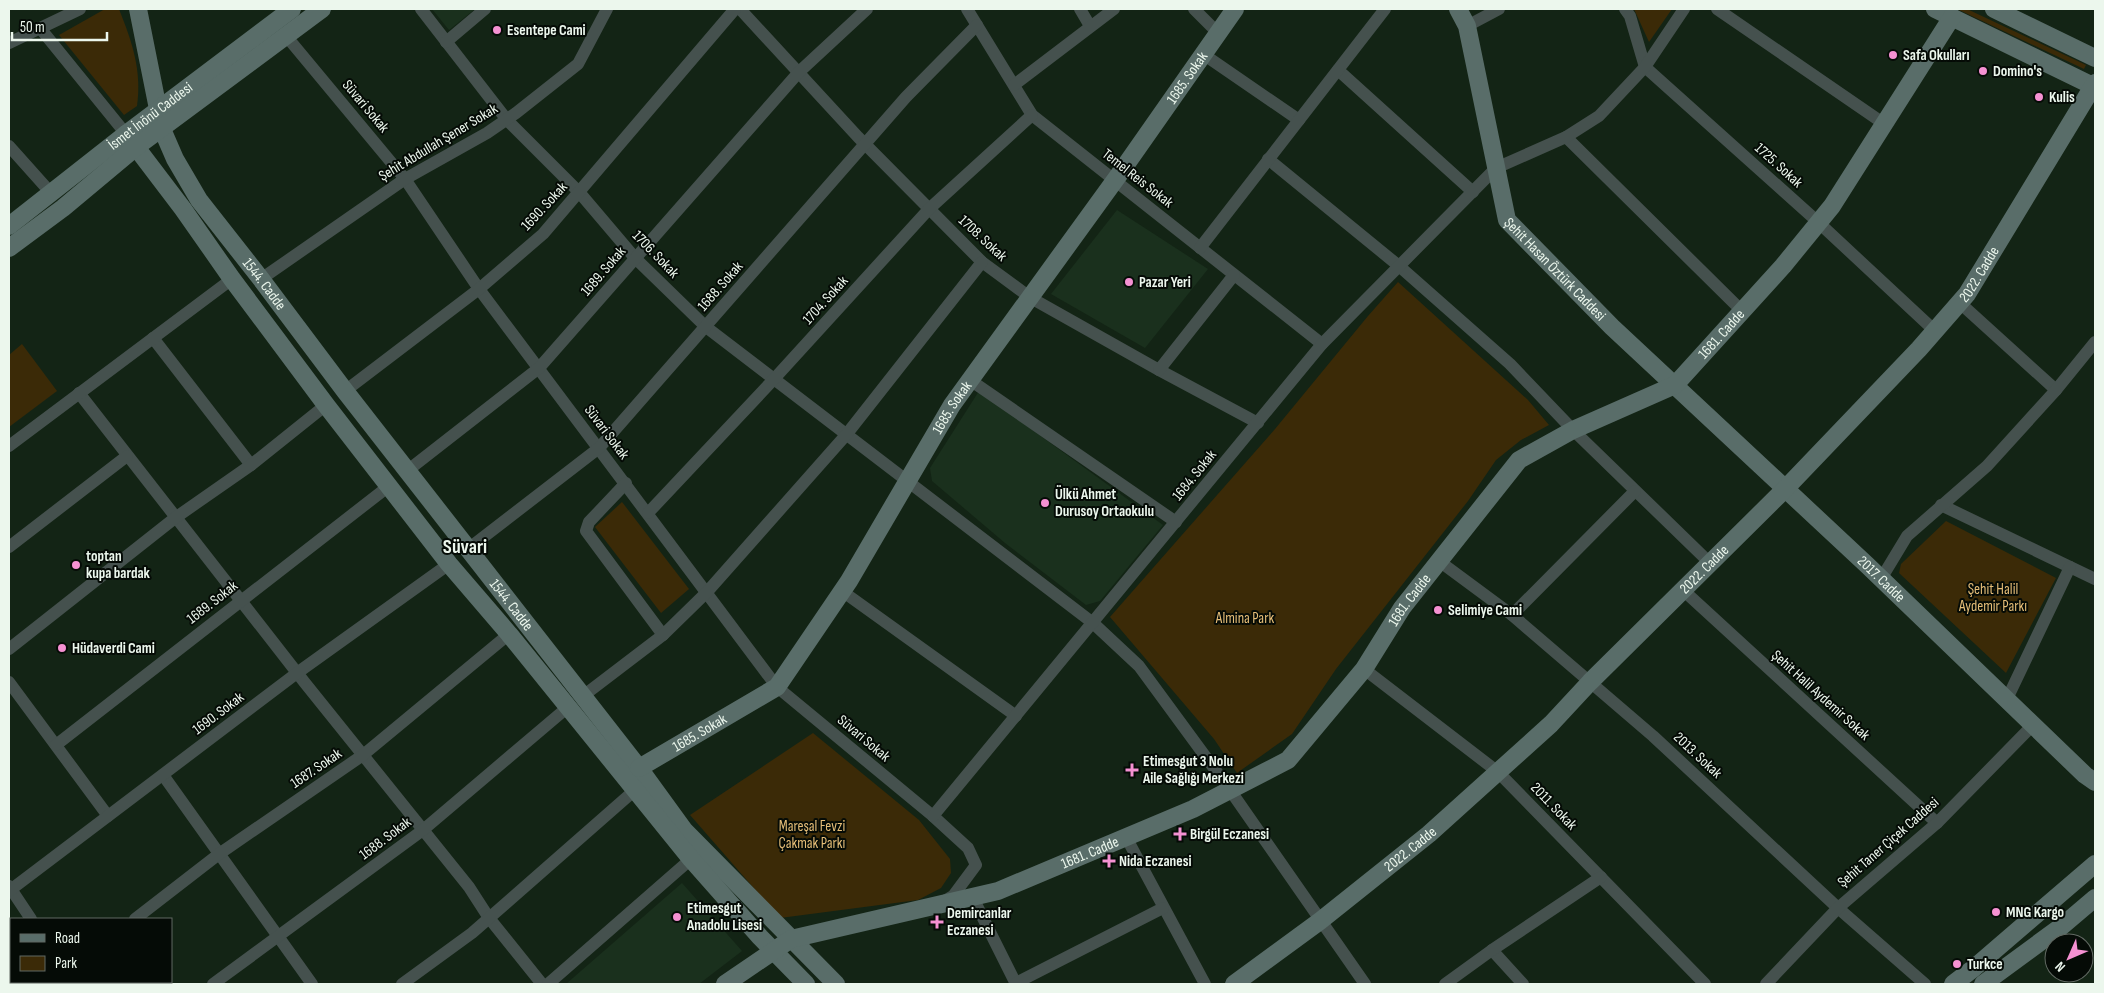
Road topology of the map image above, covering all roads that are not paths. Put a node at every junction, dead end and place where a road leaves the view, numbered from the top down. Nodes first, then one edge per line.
1 (79, 9) edge
2 (138, 9) edge
3 (292, 9) edge
4 (322, 9) edge
5 (421, 9) edge
6 (485, 9) edge
7 (608, 9) edge
8 (735, 9) edge
9 (740, 9) edge
10 (867, 9) edge
11 (967, 9) edge
12 (1080, 9) edge
13 (1114, 9) edge
14 (1194, 9) edge
15 (1234, 9) edge
16 (1385, 9) edge
17 (1458, 9) edge
18 (1499, 9) edge
19 (1625, 9) edge
20 (1684, 9) edge
21 (1717, 9) edge
22 (1935, 9) edge
23 (1994, 9) edge
24 (1952, 17) junction
25 (977, 25) junction
26 (1090, 26) junction
27 (1468, 26) junction
28 (40, 28) junction
29 (1218, 33) junction
30 (286, 37) junction
31 (446, 42) junction
32 (9, 43) edge
33 (1203, 54) junction
34 (2095, 58) edge
35 (1645, 67) junction
36 (1338, 70) junction
37 (799, 72) junction
38 (1014, 85) junction
39 (2095, 86) edge
40 (158, 110) junction
41 (1032, 115) junction
42 (507, 120) junction
43 (1299, 120) junction
44 (1883, 123) junction
45 (162, 129) junction
46 (1566, 137) junction
47 (131, 141) junction
48 (866, 145) junction
49 (9, 146) edge
50 (1268, 159) junction
51 (1496, 168) junction
52 (405, 179) junction
53 (1115, 180) junction
54 (579, 192) junction
55 (1473, 192) junction
56 (51, 193) junction
57 (929, 209) junction
58 (1818, 222) junction
59 (9, 226) edge
60 (9, 248) edge
61 (1200, 248) junction
62 (635, 258) junction
63 (982, 262) junction
64 (1399, 266) junction
65 (1234, 275) junction
66 (232, 279) junction
67 (261, 279) junction
68 (479, 289) junction
69 (1031, 298) junction
70 (1960, 303) junction
71 (1742, 312) junction
72 (706, 327) junction
73 (1934, 331) junction
74 (153, 338) junction
75 (2095, 342) edge
76 (1322, 344) junction
77 (539, 368) junction
78 (1159, 370) junction
79 (774, 380) junction
80 (970, 380) junction
81 (1675, 385) junction
82 (2056, 390) junction
83 (345, 391) junction
84 (79, 393) junction
85 (326, 405) junction
86 (1258, 422) junction
87 (1573, 430) junction
88 (846, 435) junction
89 (9, 446) edge
90 (599, 448) junction
91 (127, 456) junction
92 (251, 465) junction
93 (408, 472) junction
94 (907, 481) junction
95 (626, 483) junction
96 (389, 486) junction
97 (1786, 488) junction
98 (1635, 491) junction
99 (1941, 506) junction
100 (648, 513) junction
101 (175, 518) junction
102 (1176, 522) junction
103 (9, 547) edge
104 (468, 549) junction
105 (1439, 561) junction
106 (1710, 563) junction
107 (449, 564) junction
108 (2070, 567) junction
109 (1881, 578) junction
110 (2095, 579) edge
111 (1683, 590) junction
112 (842, 591) junction
113 (707, 592) junction
114 (240, 601) junction
115 (1512, 615) junction
116 (1093, 623) junction
117 (509, 634) junction
118 (663, 635) junction
119 (9, 649) edge
120 (1364, 669) junction
121 (297, 674) junction
122 (9, 682) edge
123 (1590, 682) junction
124 (777, 687) junction
125 (584, 696) junction
126 (2007, 699) junction
127 (568, 707) junction
128 (1016, 716) junction
129 (2033, 725) junction
130 (56, 745) junction
131 (363, 755) junction
132 (639, 768) junction
133 (1498, 772) junction
134 (163, 775) junction
135 (2092, 779) edge
136 (635, 790) junction
137 (1230, 790) junction
138 (108, 816) junction
139 (933, 816) junction
140 (1937, 823) junction
141 (423, 830) junction
142 (1126, 837) junction
143 (219, 854) junction
144 (691, 859) junction
145 (2095, 864) edge
146 (1601, 877) junction
147 (10, 889) edge
148 (974, 898) junction
149 (2095, 898) edge
150 (939, 904) junction
151 (1163, 908) junction
152 (1838, 908) junction
153 (30, 918) edge
154 (135, 918) edge
155 (489, 918) junction
156 (1320, 921) junction
157 (278, 937) junction
158 (792, 939) junction
159 (1492, 950) junction
160 (773, 952) junction
161 (213, 984) edge
162 (312, 984) edge
163 (402, 984) edge
164 (542, 984) edge
165 (548, 984) edge
166 (725, 984) edge
167 (806, 984) edge
168 (836, 984) edge
169 (1016, 984) edge
170 (1205, 984) edge
171 (1234, 984) edge
172 (1365, 984) edge
173 (1445, 984) edge
174 (1523, 984) edge
175 (1705, 984) edge
176 (1766, 984) edge
177 (1926, 984) edge
178 (1953, 984) edge
179 (1984, 984) edge

1 - 28 street
2 - 40 street, 1544. Cadde
3 - 40 street, İsmet İnönü Caddesi
4 - 30 street, İsmet İnönü Caddesi
5 - 31 street, 1706. Sokak
6 - 31 street
7 - 42 street, Şehit Abdullah Şener Sokak
8 - 54 street, 1690. Sokak
9 - 37 street, 1708. Sokak
10 - 37 street, 1689. Sokak
11 - 25 street, Temel Reis Sokak
12 - 26 street
13 - 26 street
14 - 29 street
15 - 29 street, 1685. Sokak
16 - 36 street
17 - 27 street, Şehit Hasan Öztürk Caddesi
18 - 27 street
19 - 35 street
20 - 35 street
21 - 44 street
22 - 24 street
23 - 34 street
24 - 39 street
24 - 44 street, 1681. Cadde
25 - 38 street, Temel Reis Sokak
25 - 48 street, 1688. Sokak
26 - 38 street
27 - 51 street, Şehit Hasan Öztürk Caddesi
28 - 32 street
28 - 47 street
29 - 33 street, 1685. Sokak
30 - 45 street, İsmet İnönü Caddesi
30 - 52 street, Süvari Sokak
31 - 42 street, 1706. Sokak
33 - 43 street
33 - 53 street, 1685. Sokak
35 - 46 street
35 - 58 street, 1725. Sokak
36 - 43 street
36 - 55 street
37 - 48 street, 1708. Sokak
37 - 62 street, 1689. Sokak
38 - 41 street, Temel Reis Sokak
39 - 70 street, 2022. Cadde
40 - 45 street, 1544. Cadde
40 - 47 street, İsmet İnönü Caddesi
41 - 53 street, Temel Reis Sokak
41 - 57 street, 1704. Sokak
42 - 52 street, Şehit Abdullah Şener Sokak
42 - 54 street, 1706. Sokak
43 - 50 street
44 - 58 street, 1681. Cadde
45 - 47 street, İsmet İnönü Caddesi
45 - 67 street, 1544. Cadde
46 - 51 street
46 - 71 street
47 - 56 street, İsmet İnönü Caddesi
47 - 60 street, İsmet İnönü Caddesi
47 - 66 street, 1544. Cadde
48 - 57 street, 1708. Sokak
48 - 72 street, 1688. Sokak
49 - 56 street
50 - 61 street
50 - 64 street
51 - 55 street, 1684. Sokak
51 - 81 street, Şehit Hasan Öztürk Caddesi
52 - 67 street, Şehit Abdullah Şener Sokak
52 - 68 street, Süvari Sokak
53 - 61 street, Temel Reis Sokak
53 - 69 street, 1685. Sokak
54 - 62 street, 1706. Sokak
54 - 68 street, 1690. Sokak
55 - 64 street, 1684. Sokak
56 - 59 street, İsmet İnönü Caddesi
57 - 63 street, 1708. Sokak
57 - 79 street, 1704. Sokak
58 - 71 street, 1681. Cadde
58 - 73 street, 1725. Sokak
61 - 65 street, Temel Reis Sokak
62 - 72 street, 1706. Sokak
62 - 77 street, 1689. Sokak
63 - 69 street, 1708. Sokak
63 - 88 street
64 - 76 street, 1684. Sokak
64 - 87 street
65 - 76 street, Temel Reis Sokak
65 - 78 street
66 - 74 street
66 - 85 street, 1544. Cadde
67 - 83 street, 1544. Cadde
68 - 77 street, Süvari Sokak
68 - 83 street, 1690. Sokak
69 - 78 street, 1708. Sokak
69 - 80 street, 1685. Sokak
70 - 73 street, 2022. Cadde
70 - 82 street
71 - 81 street, 1681. Cadde
72 - 79 street, 1706. Sokak
72 - 90 street, 1688. Sokak
73 - 97 street, 2022. Cadde
74 - 84 street
74 - 92 street
75 - 82 street
76 - 86 street, 1684. Sokak
77 - 90 street, Süvari Sokak
77 - 93 street, 1689. Sokak
78 - 86 street, 1708. Sokak
79 - 88 street, 1706. Sokak
79 - 100 street, 1704. Sokak
80 - 94 street, 1685. Sokak
80 - 102 street
81 - 87 street, 1681. Cadde
81 - 97 street, 2017. Cadde
82 - 99 street
83 - 93 street, 1544. Cadde
84 - 89 street
84 - 91 street
85 - 92 street
85 - 96 street, 1544. Cadde
86 - 102 street, 1684. Sokak
87 - 98 street
87 - 105 street, 1681. Cadde
88 - 94 street, 1706. Sokak
88 - 113 street
90 - 95 street, Süvari Sokak
90 - 104 street, 1688. Sokak
91 - 101 street
91 - 103 street
92 - 101 street
93 - 104 street, 1544. Cadde
94 - 112 street, 1685. Sokak
94 - 116 street, 1706. Sokak
95 - 100 street, Süvari Sokak
95 - 118 street
96 - 107 street, 1544. Cadde
96 - 114 street, 1689. Sokak
97 - 106 street, 2022. Cadde
97 - 109 street, 2017. Cadde
98 - 106 street
98 - 115 street
99 - 108 street
99 - 109 street
100 - 113 street, Süvari Sokak
101 - 114 street
101 - 119 street
102 - 116 street, 1684. Sokak
104 - 125 street, 1544. Cadde
105 - 115 street, 2013. Sokak
105 - 120 street, 1681. Cadde
106 - 111 street, 2022. Cadde
107 - 117 street, 1544. Cadde
107 - 121 street, 1690. Sokak
108 - 110 street
108 - 126 street
109 - 126 street, 2017. Cadde
111 - 123 street, 2022. Cadde
111 - 140 street, Şehit Halil Aydemir Sokak
112 - 124 street, 1685. Sokak
112 - 128 street
113 - 118 street
113 - 124 street, Süvari Sokak
114 - 121 street
114 - 130 street, 1689. Sokak
115 - 123 street, 2013. Sokak
116 - 128 street, 1684. Sokak
116 - 137 street, 1706. Sokak
117 - 127 street, 1544. Cadde
117 - 131 street, 1687. Sokak
118 - 125 street
120 - 133 street, 2011. Sokak
120 - 137 street, 1681. Cadde
121 - 131 street
121 - 134 street, 1690. Sokak
122 - 130 street
123 - 133 street, 2022. Cadde
123 - 152 street, 2013. Sokak
124 - 132 street, 1685. Sokak
124 - 139 street, Süvari Sokak
125 - 132 street, 1544. Cadde
126 - 129 street, 2017. Cadde
127 - 136 street, 1544. Cadde
127 - 141 street, 1688. Sokak
128 - 139 street, 1684. Sokak
129 - 135 street, 2017. Cadde
129 - 140 street, Şehit Taner Çiçek Caddesi
130 - 138 street
131 - 141 street
131 - 143 street, 1687. Sokak
132 - 158 street, 1544. Cadde
133 - 146 street, 2011. Sokak
133 - 156 street, 2022. Cadde
134 - 138 street, 1690. Sokak
134 - 143 street
136 - 144 street, 1544. Cadde
136 - 155 street
137 - 142 street, 1681. Cadde
137 - 156 street, 1706. Sokak
138 - 147 street, 1690. Sokak
139 - 150 street, Süvari Sokak
140 - 152 street, Şehit Taner Çiçek Caddesi
141 - 155 street
141 - 157 street, 1688. Sokak
142 - 148 street, 1681. Cadde
142 - 151 street
143 - 154 street, 1687. Sokak
143 - 157 street
144 - 160 street, 1544. Cadde
144 - 165 street
145 - 178 street
146 - 159 street
146 - 175 street, 2011. Sokak
147 - 153 street
148 - 150 street, 1681. Cadde
148 - 169 street
149 - 179 street
150 - 158 street, 1681. Cadde
151 - 169 street
151 - 170 street
152 - 176 street, Şehit Taner Çiçek Caddesi
152 - 177 street, 2013. Sokak
155 - 163 street
155 - 164 street
156 - 171 street, 2022. Cadde
156 - 172 street, 1706. Sokak
157 - 161 street, 1688. Sokak
157 - 162 street
158 - 160 street, 1681. Cadde
158 - 168 street, 1544. Cadde
159 - 173 street
159 - 174 street
160 - 166 street, 1681. Cadde
160 - 167 street, 1544. Cadde

